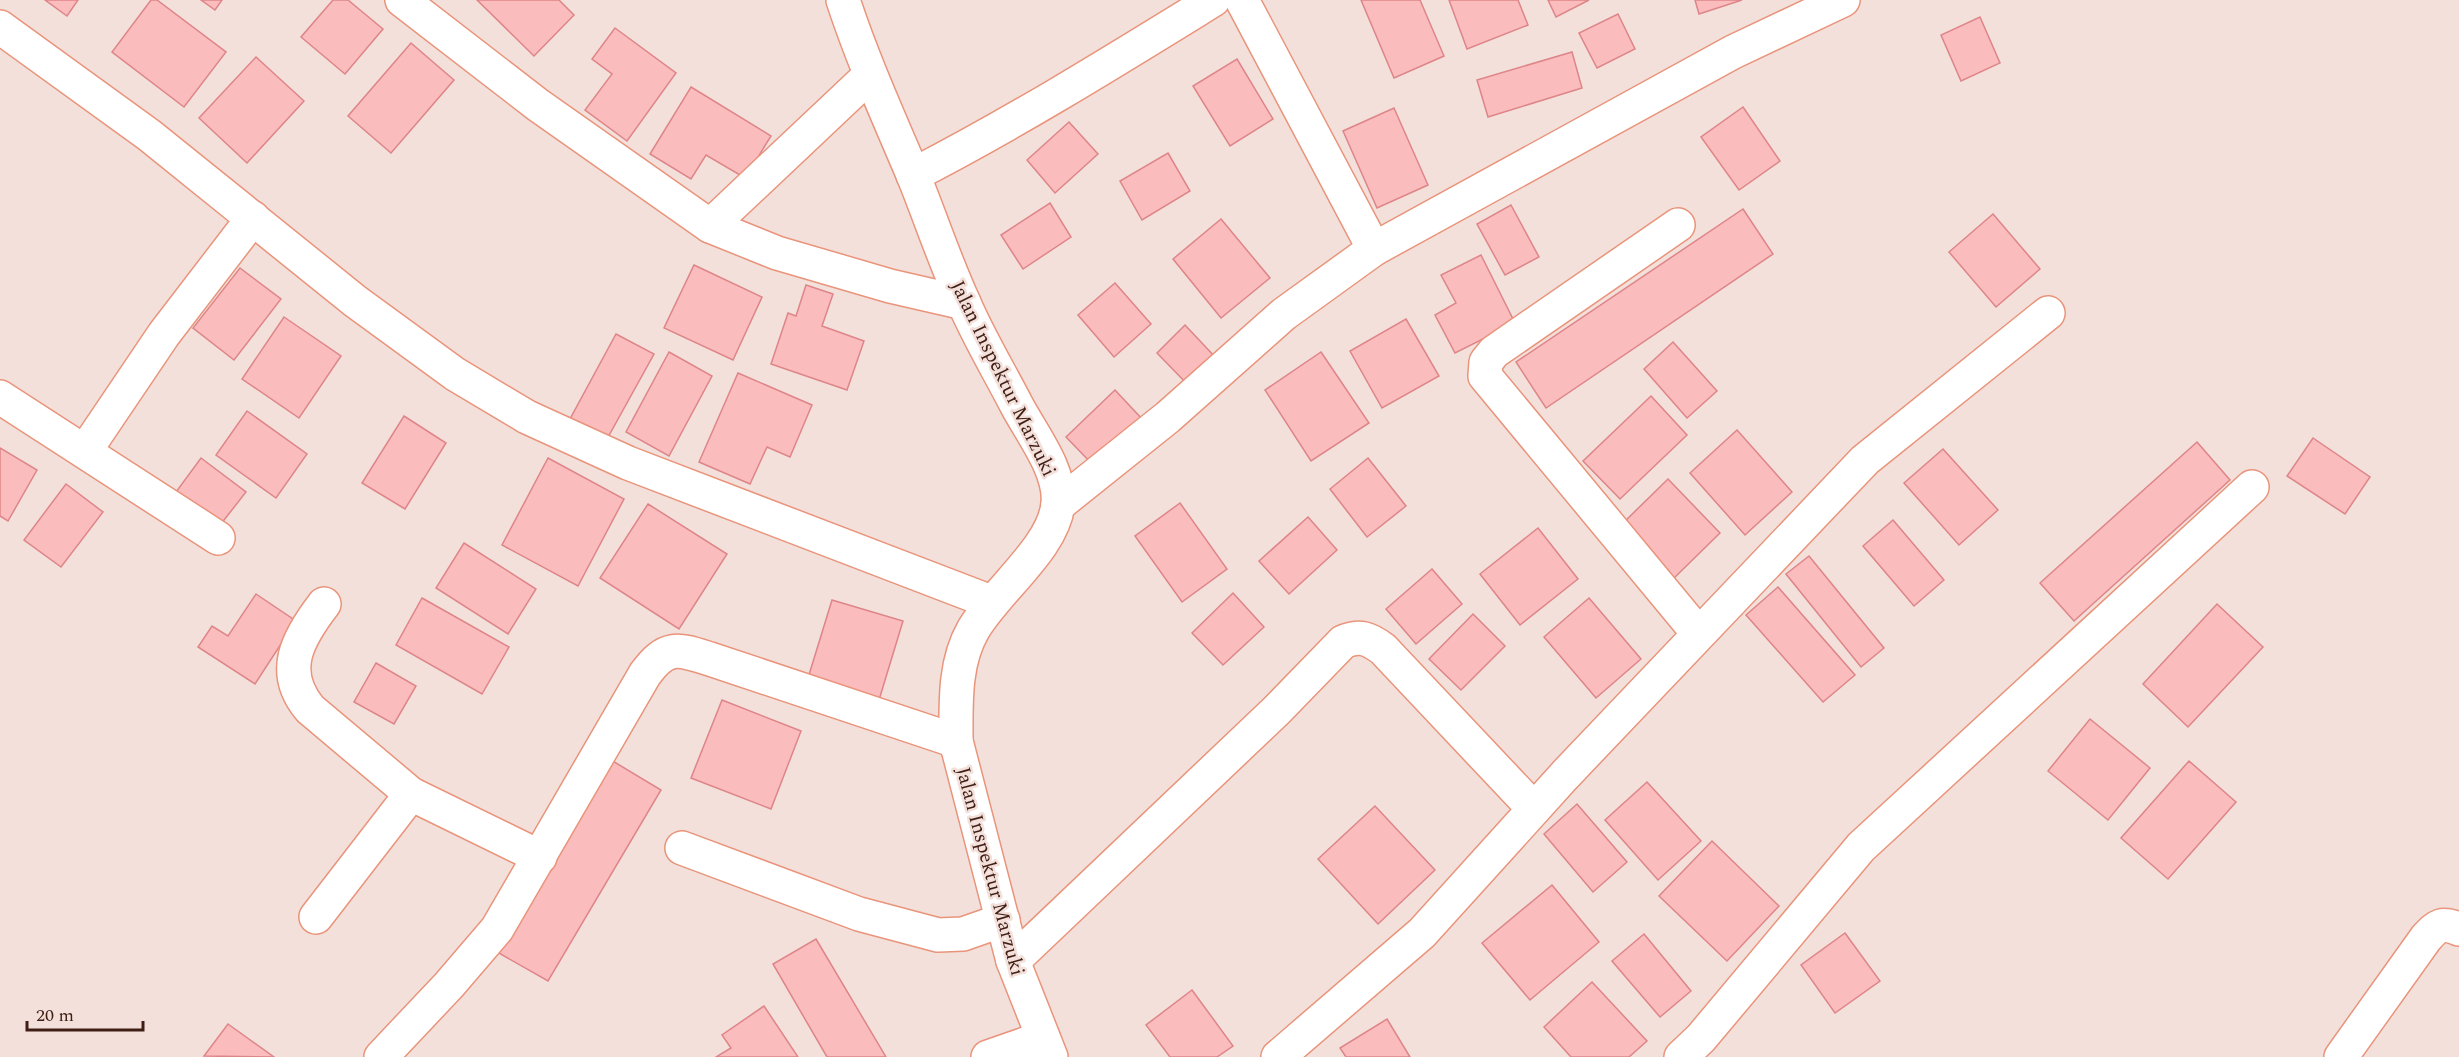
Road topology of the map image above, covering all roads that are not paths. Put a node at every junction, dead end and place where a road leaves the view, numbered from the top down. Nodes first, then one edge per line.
1 (402, 0) edge
2 (843, 0) edge
3 (1213, 0) edge
4 (1242, 0) edge
5 (1843, 0) edge
6 (0, 27) edge
7 (869, 76) junction
8 (913, 175) junction
9 (253, 218) junction
10 (1678, 225) dead end
11 (710, 226) junction
12 (1374, 249) junction
13 (964, 303) junction
14 (2048, 313) dead end
15 (0, 397) edge
16 (85, 452) junction
17 (2252, 487) dead end
18 (1058, 505) junction
19 (218, 538) dead end
20 (991, 602) junction
21 (324, 604) dead end
22 (1698, 633) junction
23 (956, 741) junction
24 (411, 794) junction
25 (1534, 809) junction
26 (682, 848) dead end
27 (540, 857) junction
28 (316, 917) dead end
29 (1003, 920) junction
30 (2459, 929) edge
31 (1013, 961) junction
32 (1047, 1047) edge
33 (1701, 1051) edge
34 (381, 1057) edge
35 (988, 1057) edge
36 (1278, 1057) edge
37 (2341, 1057) edge

1 - 11 street
2 - 7 street, Jalan Inspektur Marzuki
3 - 8 street
4 - 12 street
5 - 12 street
6 - 9 street
7 - 8 street, Jalan Inspektur Marzuki
7 - 11 street
8 - 13 street, Jalan Inspektur Marzuki
9 - 16 street
9 - 20 street
10 - 22 street
11 - 13 street
12 - 18 street
13 - 18 street, Jalan Inspektur Marzuki
14 - 22 street
15 - 16 street
16 - 19 street
17 - 33 street
18 - 20 street, Jalan Inspektur Marzuki
20 - 23 street, Jalan Inspektur Marzuki
21 - 24 street
22 - 25 street
23 - 27 street
23 - 29 street, Jalan Inspektur Marzuki
24 - 27 street
24 - 28 street
25 - 31 street
25 - 36 street
26 - 29 street
27 - 34 street
29 - 31 street, Jalan Inspektur Marzuki
30 - 37 street
31 - 32 street, Jalan Inspektur Marzuki
32 - 35 street

